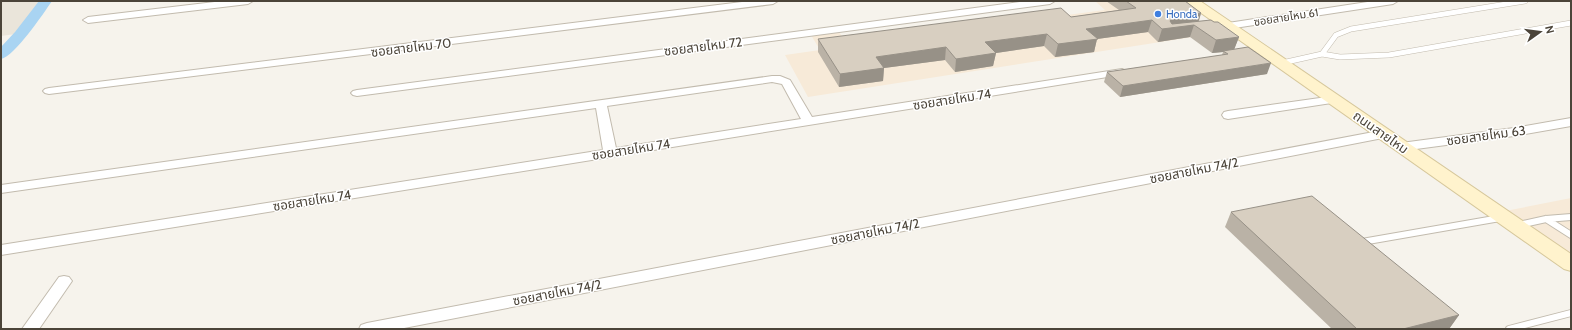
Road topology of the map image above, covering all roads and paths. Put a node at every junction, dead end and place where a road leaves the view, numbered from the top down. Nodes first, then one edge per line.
1 (248, 1) edge
2 (773, 1) edge
3 (1050, 1) edge
4 (1191, 1) edge
5 (1393, 1) edge
6 (1525, 1) edge
7 (88, 20) dead end
8 (1571, 23) edge
9 (1224, 26) junction
10 (1322, 54) junction
11 (1282, 64) junction
12 (1138, 70) edge
13 (49, 91) dead end
14 (357, 93) dead end
15 (1334, 100) junction
16 (601, 103) junction
17 (1228, 115) dead end
18 (808, 121) junction
19 (1571, 122) edge
20 (1384, 134) junction
21 (1401, 147) junction
22 (610, 152) junction
23 (1, 189) edge
24 (1546, 219) junction
25 (1570, 219) edge
26 (1509, 221) junction
27 (1571, 235) edge
28 (1362, 242) edge
29 (1, 250) edge
30 (1571, 264) edge
31 (64, 281) dead end
32 (1571, 313) edge
33 (30, 329) edge
34 (367, 329) edge
35 (1509, 329) edge

1 - 7 street
2 - 13 street, ซอยสายไหม 70
3 - 14 street, ซอยสายไหม 72
4 - 9 main road, ถนนสายไหม
5 - 9 street, ซอยสายไหม 61
6 - 10 lane
8 - 10 lane
9 - 11 main road, ถนนสายไหม
10 - 11 lane
11 - 15 main road, ถนนสายไหม
12 - 18 street, ซอยสายไหม 74
15 - 17 street
15 - 20 main road, ถนนสายไหม
16 - 18 street
16 - 22 street
16 - 23 street
18 - 22 street, ซอยสายไหม 74
19 - 21 street, ซอยสายไหม 63
20 - 21 main road, ถนนสายไหม
20 - 34 street, ซอยสายไหม 74/2
21 - 26 main road, ถนนสายไหม
22 - 29 street, ซอยสายไหม 74
24 - 25 lane
24 - 26 lane
24 - 27 lane
26 - 28 lane
26 - 30 main road, ถนนสายไหม
31 - 33 street
32 - 35 lane

